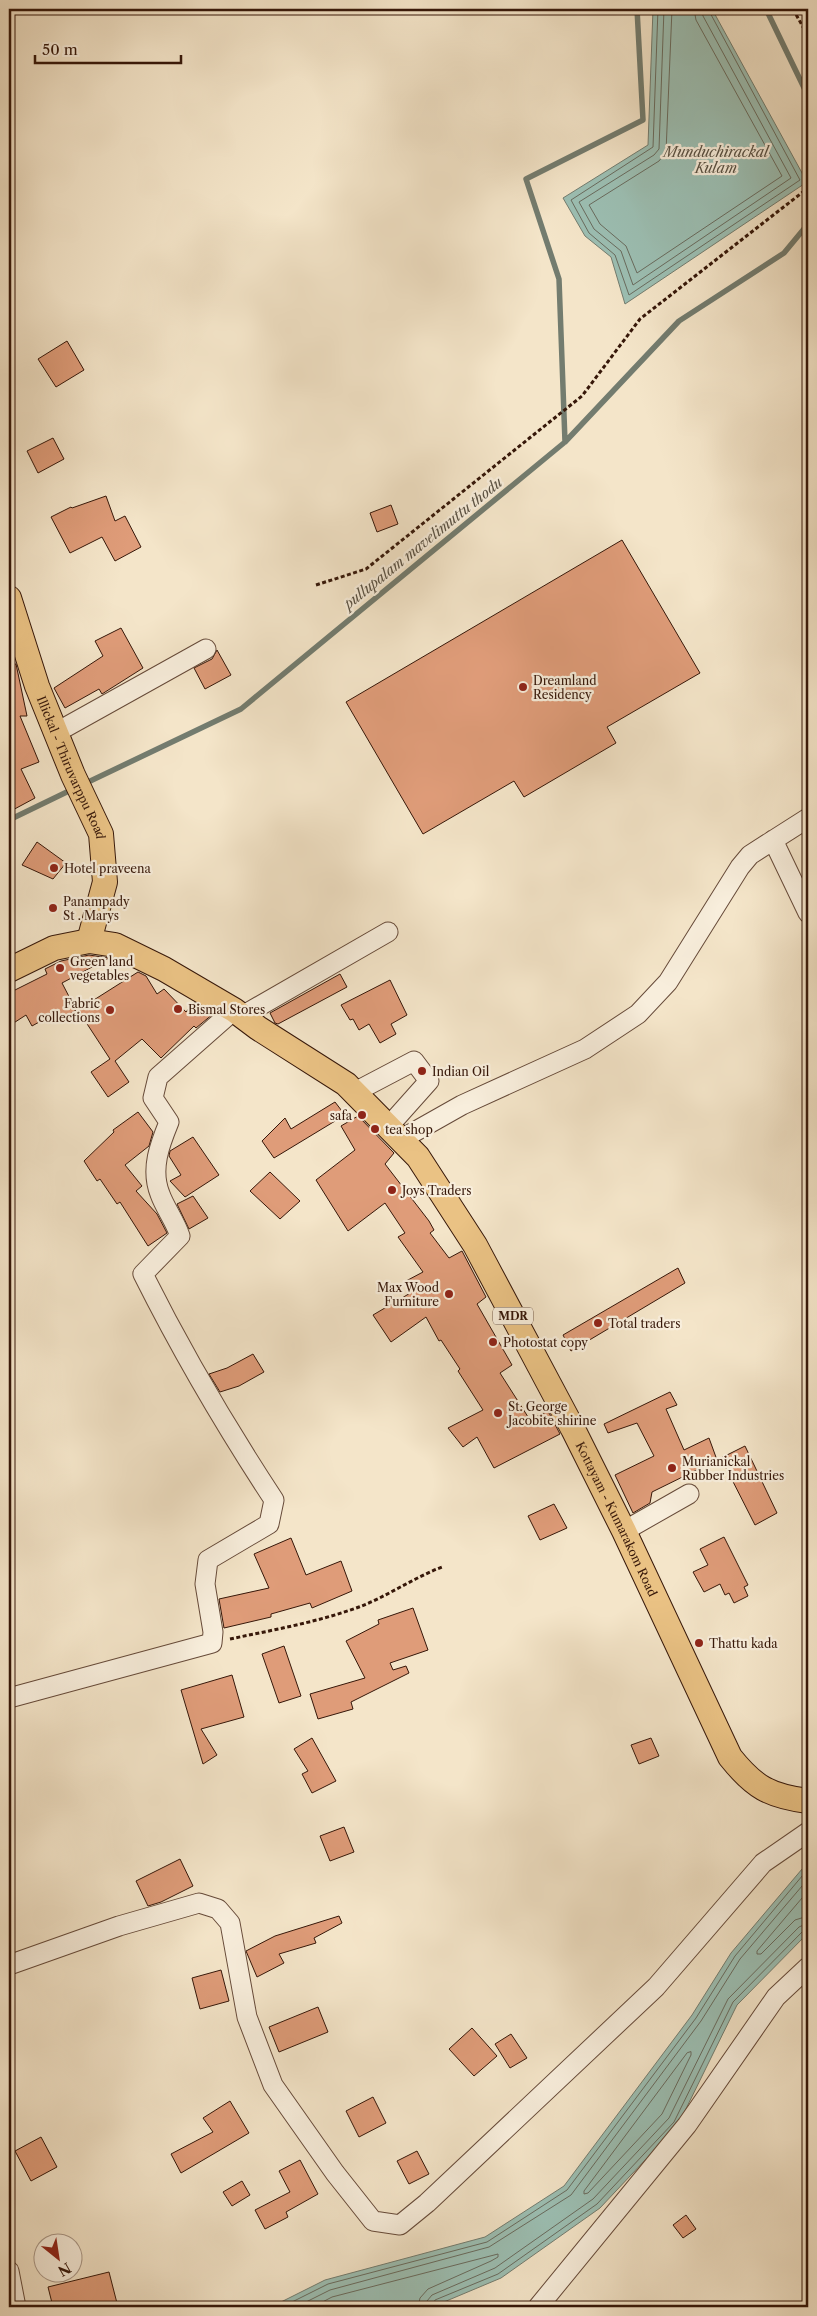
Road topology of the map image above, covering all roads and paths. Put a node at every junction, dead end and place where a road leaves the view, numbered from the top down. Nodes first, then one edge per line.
1 (793, 9) edge
2 (808, 36) edge
3 (808, 188) edge
4 (316, 585) dead end
5 (9, 598) edge
6 (206, 649) dead end
7 (57, 732) junction
8 (808, 818) edge
9 (773, 840) junction
10 (808, 913) edge
11 (388, 932) dead end
12 (89, 941) junction
13 (9, 970) edge
14 (238, 1013) junction
15 (354, 1092) junction
16 (394, 1134) junction
17 (689, 1494) dead end
18 (624, 1531) junction
19 (442, 1567) dead end
20 (212, 1643) junction
21 (9, 1698) edge
22 (808, 1801) edge
23 (808, 1832) edge
24 (9, 1965) edge
25 (808, 1967) edge
26 (9, 2272) edge
27 (16, 2307) edge
28 (538, 2307) edge

1 - 2 path
3 - 4 path
5 - 7 main road, Illickal - Thiruvarppu Road
6 - 7 street
7 - 12 main road, Illickal - Thiruvarppu Road
8 - 9 street
9 - 10 street
9 - 16 street
11 - 14 street
12 - 13 main road, Kottayam - Kumarakom Road / MDR
12 - 14 main road, Kottayam - Kumarakom Road / MDR
14 - 15 main road, Kottayam - Kumarakom Road / MDR
14 - 20 street
15 - 16 main road, Kottayam - Kumarakom Road / MDR
15 - 16 street
16 - 18 main road, Kottayam - Kumarakom Road / MDR
17 - 18 street
18 - 22 main road, Kottayam - Kumarakom Road / MDR
19 - 20 path
20 - 21 street
23 - 24 street
25 - 28 street
26 - 27 street

